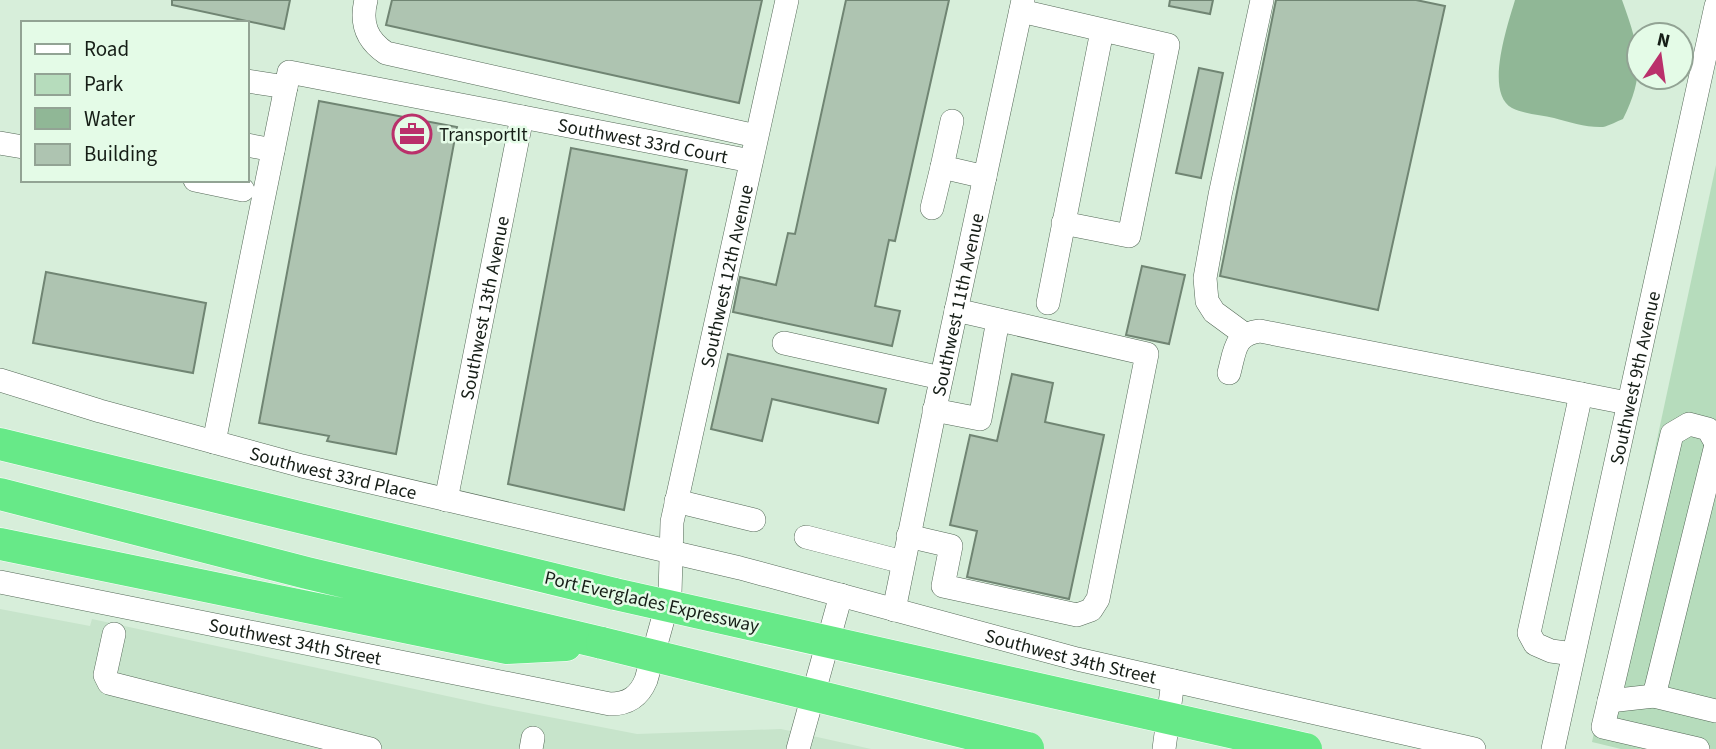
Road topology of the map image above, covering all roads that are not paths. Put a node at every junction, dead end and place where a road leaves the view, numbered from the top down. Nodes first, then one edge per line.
1 (366, 0) edge
2 (787, 0) edge
3 (1262, 0) edge
4 (1022, 6) edge
5 (1716, 6) edge
6 (1102, 31) junction
7 (287, 80) junction
8 (248, 81) edge
9 (522, 117) junction
10 (952, 121) dead end
11 (757, 136) junction
12 (0, 143) edge
13 (248, 145) edge
14 (21, 147) edge
15 (273, 150) junction
16 (751, 161) junction
17 (942, 167) junction
18 (985, 177) junction
19 (205, 182) edge
20 (243, 190) dead end
21 (932, 208) dead end
22 (1063, 223) junction
23 (1048, 303) dead end
24 (956, 310) junction
25 (998, 320) junction
26 (1244, 334) junction
27 (784, 343) dead end
28 (1228, 373) dead end
29 (941, 378) junction
30 (0, 380) edge
31 (1581, 394) junction
32 (1628, 403) junction
33 (934, 410) junction
34 (0, 424) edge
35 (214, 442) junction
36 (0, 444) edge
37 (1716, 444) edge
38 (89, 467) junction
39 (0, 494) edge
40 (446, 500) junction
41 (677, 500) junction
42 (754, 520) dead end
43 (908, 536) junction
44 (806, 537) dead end
45 (0, 544) edge
46 (671, 552) junction
47 (903, 562) junction
48 (0, 582) edge
49 (841, 595) junction
50 (894, 610) junction
51 (114, 635) dead end
52 (602, 643) junction
53 (1573, 654) junction
54 (1173, 681) junction
55 (1654, 696) junction
56 (1609, 701) junction
57 (1716, 711) edge
58 (370, 749) edge
59 (798, 749) edge
60 (1034, 749) edge
61 (1164, 749) edge
62 (1306, 749) edge
63 (1474, 749) edge
64 (1553, 749) edge
65 (1698, 749) edge

1 - 11 street
2 - 11 street, Southwest 12th Avenue
3 - 26 street
4 - 6 street
4 - 18 street, Southwest 11th Avenue
5 - 32 street, Southwest 9th Avenue
6 - 22 street
6 - 22 street
7 - 8 street, Southwest 33rd Court
7 - 9 street, Southwest 33rd Court
7 - 15 street
9 - 16 street, Southwest 33rd Court
9 - 40 street, Southwest 13th Avenue
10 - 17 street
11 - 16 street, Southwest 12th Avenue
12 - 14 street
13 - 15 street
15 - 35 street
16 - 41 street, Southwest 12th Avenue
17 - 18 street
17 - 21 street
18 - 24 street, Southwest 11th Avenue
19 - 20 street
22 - 23 street
24 - 25 street
24 - 29 street, Southwest 11th Avenue
25 - 33 street
25 - 43 street
26 - 28 street
26 - 31 street
27 - 29 street
29 - 33 street, Southwest 11th Avenue
30 - 35 street, Southwest 33rd Place
31 - 32 street
31 - 53 street
32 - 53 street, Southwest 9th Avenue
33 - 43 street, Southwest 11th Avenue
34 - 38 highway
35 - 40 street, Southwest 33rd Place
36 - 38 highway, Port Everglades Expressway
37 - 55 street
37 - 56 street
38 - 62 highway, Port Everglades Expressway, bridge
39 - 52 highway
40 - 46 street, Southwest 33rd Place
41 - 42 street
41 - 46 street, Southwest 12th Avenue
43 - 47 street, Southwest 11th Avenue
44 - 47 street
45 - 52 highway
46 - 48 street, Southwest 34th Street
46 - 49 street, Southwest 34th Street
47 - 50 street, Southwest 11th Avenue
49 - 50 street, Southwest 34th Street
49 - 59 street
50 - 54 street, Southwest 34th Street
51 - 58 street
52 - 60 highway, bridge
53 - 64 street, Southwest 9th Avenue
54 - 61 street
54 - 63 street, Southwest 34th Street
55 - 56 street
55 - 57 street
56 - 65 street

